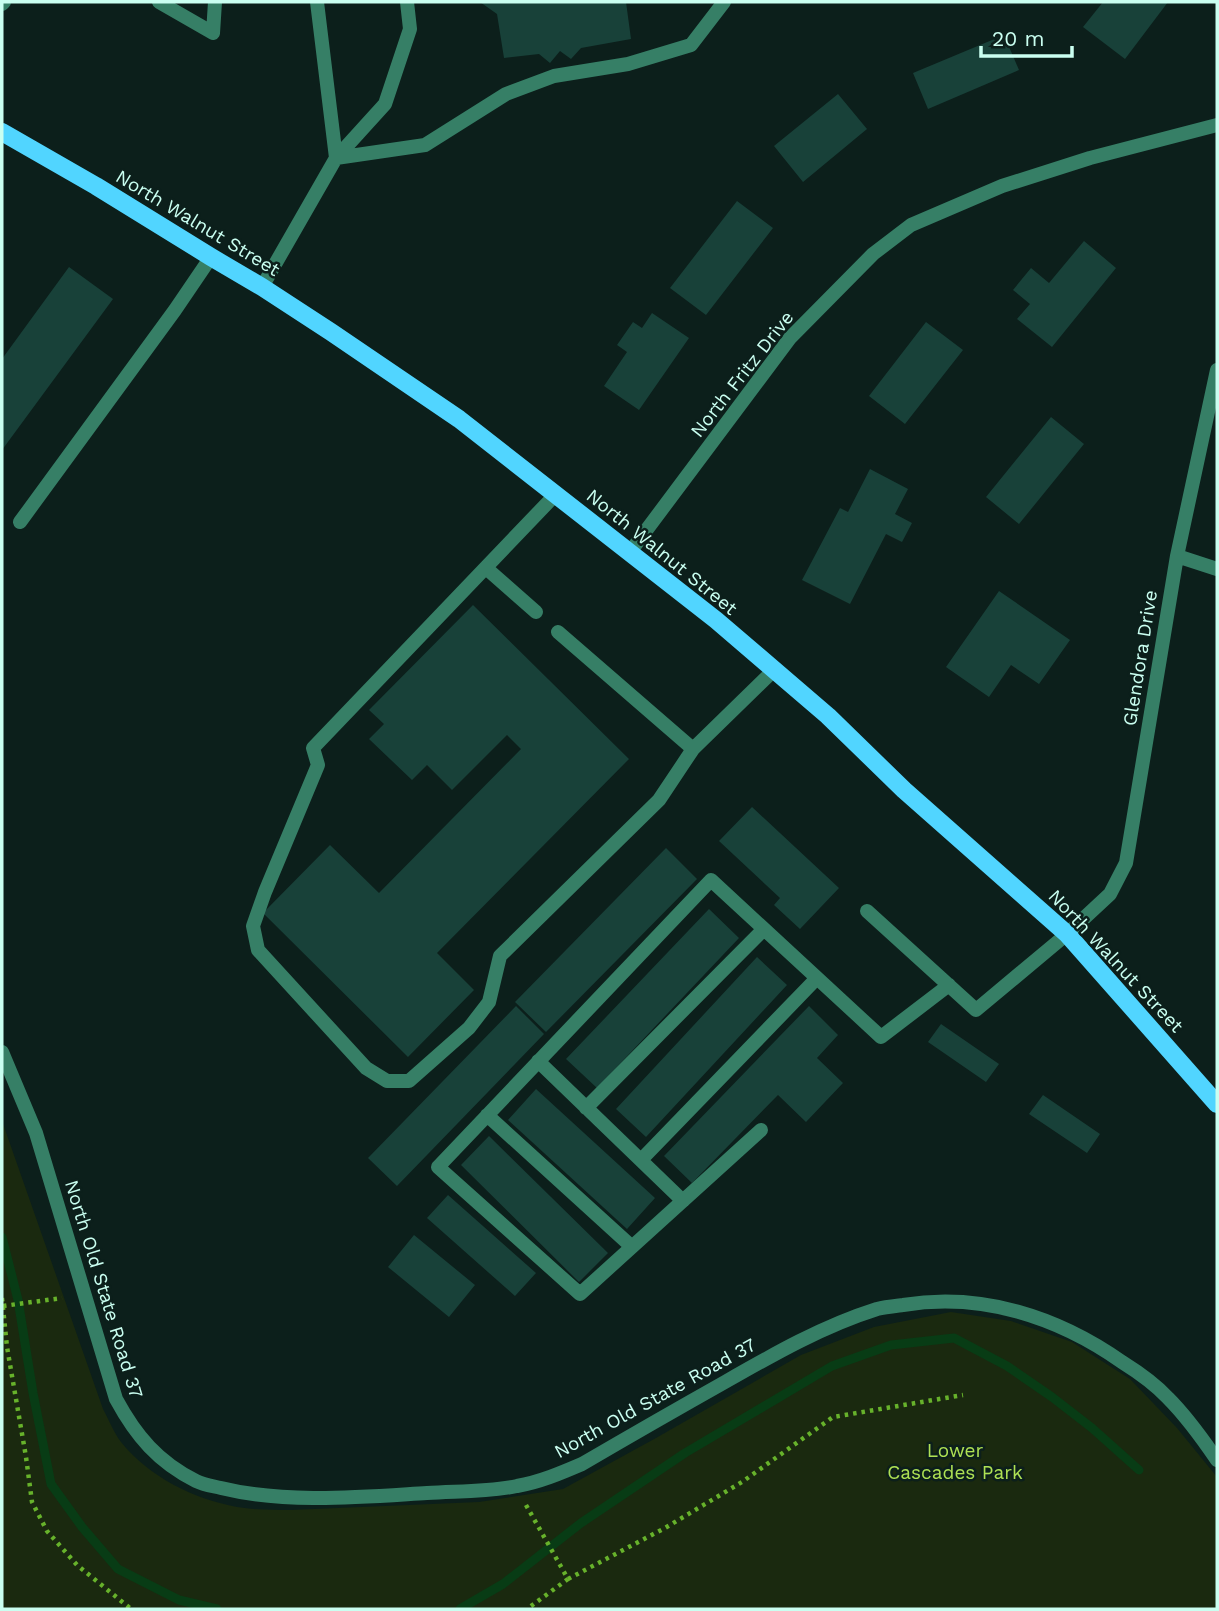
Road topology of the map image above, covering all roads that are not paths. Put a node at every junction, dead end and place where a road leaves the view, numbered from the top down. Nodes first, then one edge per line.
1 (159, 2) edge
2 (215, 2) edge
3 (317, 2) edge
4 (407, 2) edge
5 (723, 2) edge
6 (1217, 125) edge
7 (2, 132) edge
8 (336, 158) junction
9 (211, 257) junction
10 (262, 287) junction
11 (1217, 370) edge
12 (556, 494) junction
13 (20, 522) dead end
14 (630, 552) junction
15 (1177, 556) junction
16 (486, 568) junction
17 (1217, 569) edge
18 (536, 612) dead end
19 (558, 632) dead end
20 (774, 670) junction
21 (693, 749) junction
22 (867, 911) dead end
23 (764, 929) junction
24 (1067, 934) junction
25 (817, 978) junction
26 (949, 985) junction
27 (2, 1052) edge
28 (538, 1061) junction
29 (1217, 1104) edge
30 (586, 1108) junction
31 (487, 1115) junction
32 (761, 1130) dead end
33 (641, 1160) junction
34 (683, 1201) junction
35 (631, 1246) junction
36 (1217, 1460) edge

1 - 2 street
3 - 8 street
4 - 8 street
5 - 8 street
6 - 14 street, North Fritz Drive
7 - 9 main road, North Walnut Street
8 - 10 street
9 - 10 main road, North Walnut Street
9 - 13 street
10 - 12 main road, North Walnut Street
11 - 15 street, Glendora Drive
12 - 14 main road, North Walnut Street
12 - 16 street
14 - 20 main road, North Walnut Street
15 - 17 street
15 - 24 street, Glendora Drive
16 - 18 street
16 - 21 street
19 - 21 street
20 - 21 street
20 - 24 main road, North Walnut Street
22 - 26 street
23 - 25 street
23 - 28 street
23 - 30 street
24 - 26 street, Glendora Drive
24 - 29 main road, North Walnut Street
25 - 26 street
25 - 33 street
27 - 36 street, North Old State Road 37
28 - 30 street
28 - 31 street
30 - 33 street
31 - 35 street
31 - 35 street
32 - 34 street
33 - 34 street
34 - 35 street

